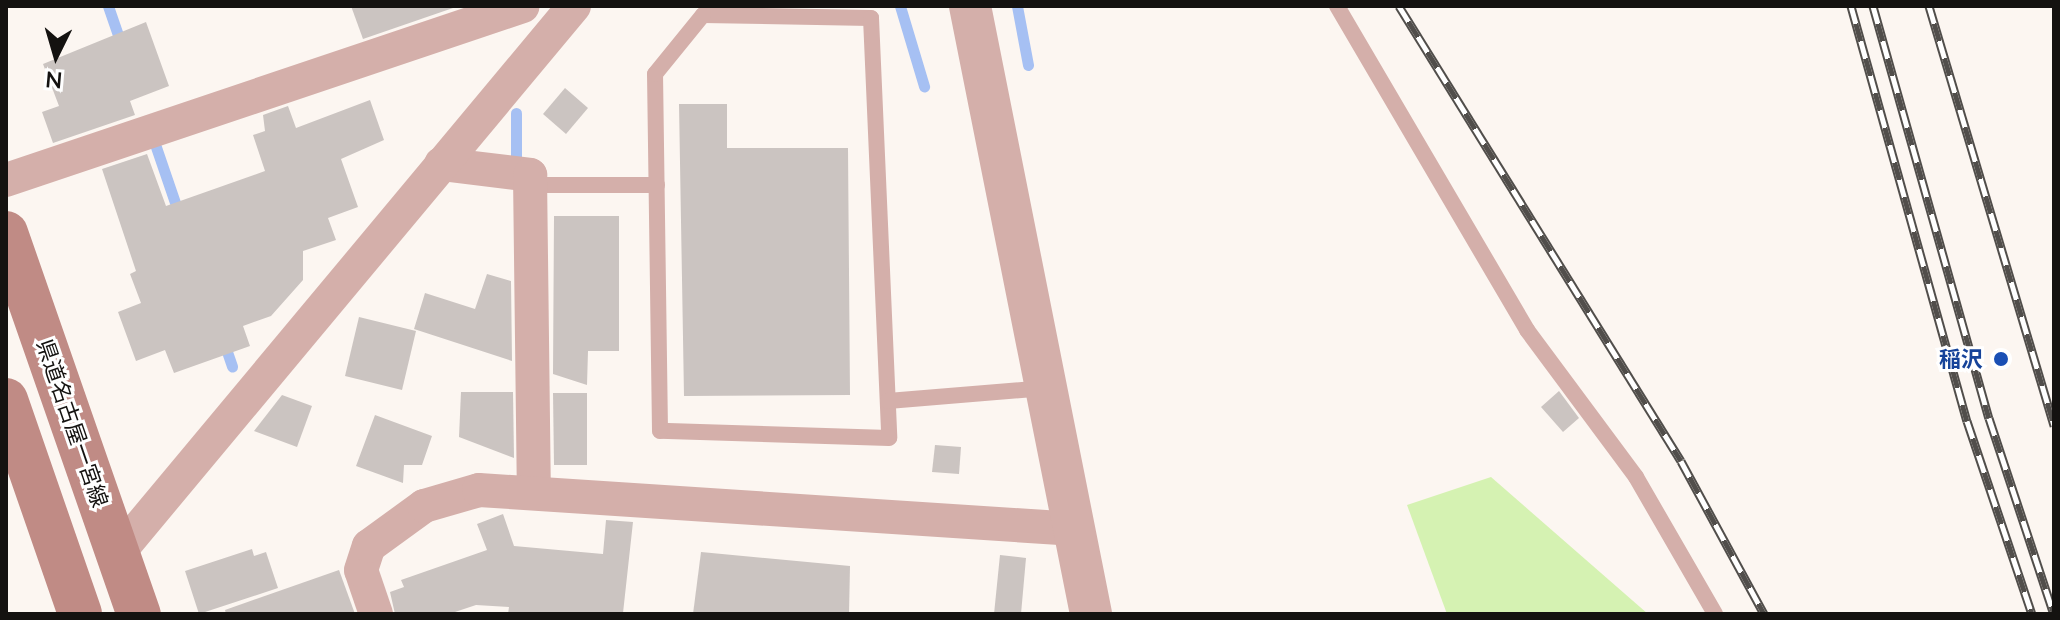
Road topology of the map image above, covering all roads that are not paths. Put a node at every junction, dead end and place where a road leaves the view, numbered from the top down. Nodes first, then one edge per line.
1 (523, 6) edge
2 (574, 6) edge
3 (970, 6) edge
4 (1337, 6) edge
5 (441, 164) junction
6 (6, 180) edge
7 (530, 185) junction
8 (657, 185) junction
9 (6, 233) edge
10 (1046, 388) junction
11 (6, 400) edge
12 (888, 401) junction
13 (14, 446) edge
14 (534, 489) junction
15 (1076, 529) junction
16 (118, 553) junction
17 (80, 614) edge
18 (139, 614) edge
19 (376, 614) edge
20 (1091, 614) edge
21 (1715, 614) edge

1 - 6 street
2 - 5 street
3 - 10 street
4 - 21 lane
5 - 7 street
5 - 16 street
7 - 8 lane
7 - 14 street
8 - 12 lane
8 - 12 lane
9 - 16 main road, 県道名古屋一宮線
10 - 12 lane
10 - 15 street
11 - 13 main road
13 - 17 main road
14 - 15 street
14 - 19 street
15 - 20 street
16 - 18 main road, 県道名古屋一宮線

